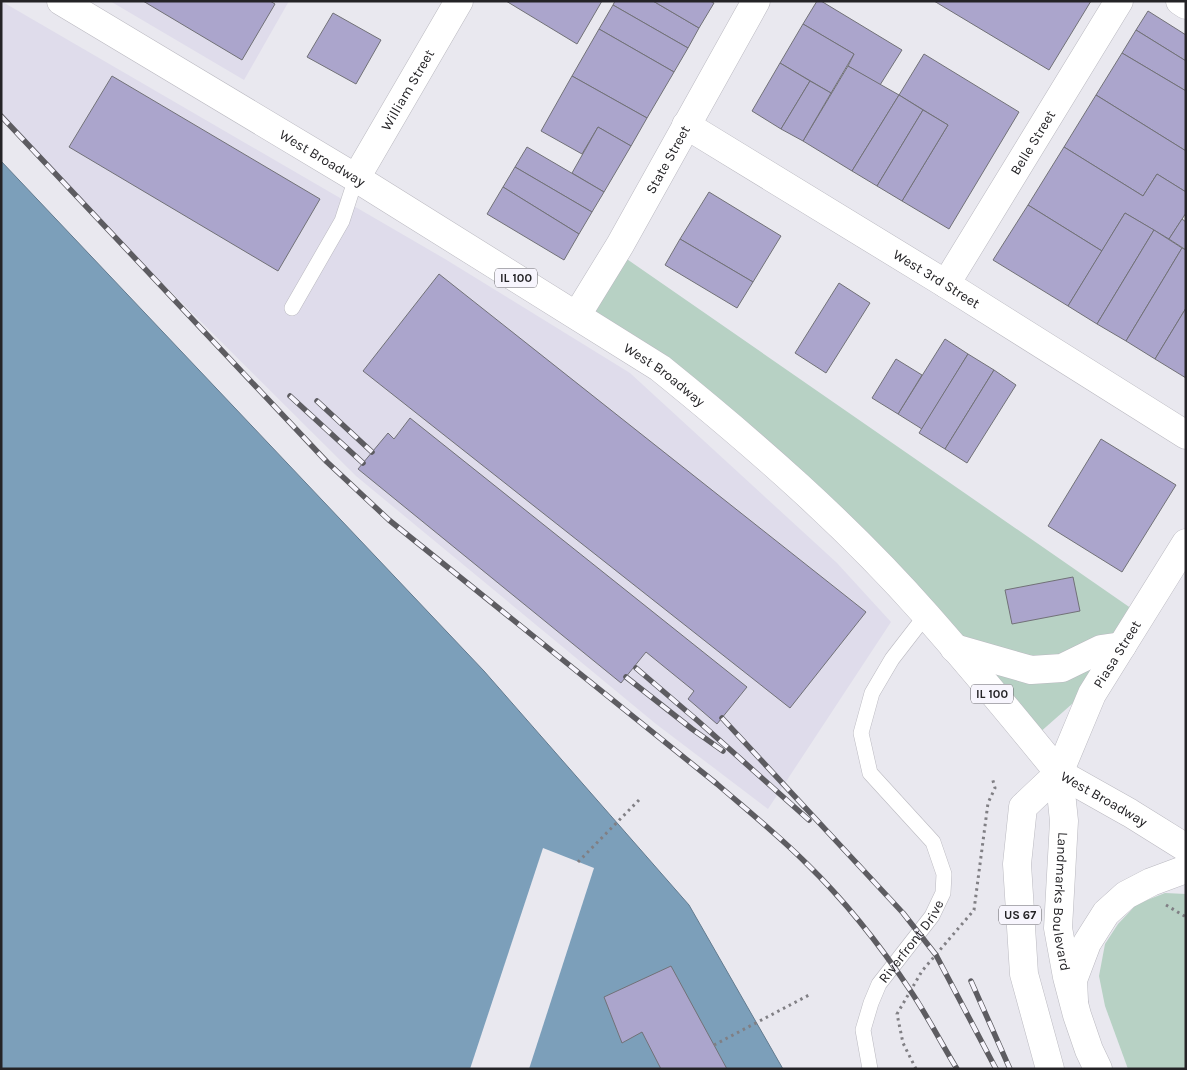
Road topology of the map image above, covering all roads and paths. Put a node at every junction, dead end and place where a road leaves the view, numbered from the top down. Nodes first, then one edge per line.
1 (61, 1) edge
2 (459, 1) edge
3 (756, 1) edge
4 (1120, 1) edge
5 (1180, 1) edge
6 (1186, 5) edge
7 (686, 125) junction
8 (356, 178) junction
9 (946, 284) junction
10 (292, 308) dead end
11 (577, 316) junction
12 (1186, 435) edge
13 (1186, 543) edge
14 (926, 615) junction
15 (1122, 646) junction
16 (954, 648) junction
17 (1059, 773) junction
18 (639, 800) dead end
19 (1186, 848) edge
20 (578, 862) dead end
21 (1186, 869) edge
22 (1159, 901) dead end
23 (1186, 917) edge
24 (808, 994) dead end
25 (1074, 1005) junction
26 (714, 1044) dead end
27 (870, 1069) edge
28 (1050, 1069) edge
29 (1098, 1069) edge

1 - 8 main road, West Broadway / IL 100
2 - 8 main road, William Street
3 - 7 main road, State Street
4 - 9 main road, Belle Street
5 - 6 main road
7 - 9 main road, West 3rd Street
7 - 11 main road, State Street
8 - 10 lane
8 - 11 main road, West Broadway / IL 100
9 - 12 main road, West 3rd Street
11 - 14 main road, West Broadway / IL 100
13 - 15 main road, Piasa Street / US 67
14 - 16 main road, West Broadway / IL 100
14 - 27 lane, Riverfront Drive
15 - 16 main road
15 - 17 main road, Piasa Street / US 67
16 - 17 main road, West Broadway / IL 100
17 - 19 main road, West Broadway
17 - 25 main road, Landmarks Boulevard / US 67
17 - 28 main road, US 67
18 - 20 path
21 - 25 main road
22 - 23 path
24 - 26 path
25 - 29 main road, Landmarks Boulevard / US 67

